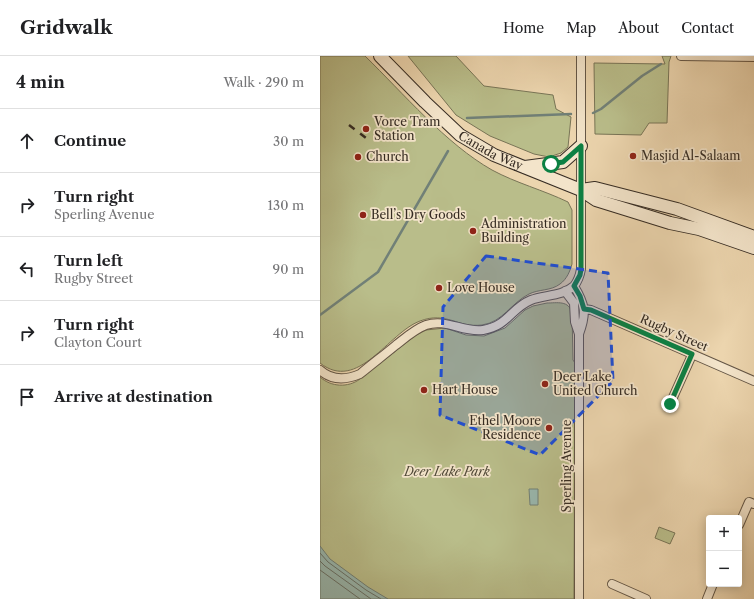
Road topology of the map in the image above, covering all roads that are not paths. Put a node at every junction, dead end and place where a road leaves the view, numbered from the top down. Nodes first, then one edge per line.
1 (380, 56) edge
2 (581, 56) edge
3 (681, 56) edge
4 (754, 57) edge
5 (581, 146) junction
6 (523, 167) junction
7 (581, 190) junction
8 (754, 237) edge
9 (754, 248) edge
10 (574, 286) junction
11 (565, 291) junction
12 (584, 309) junction
13 (579, 334) junction
14 (692, 354) junction
15 (320, 370) edge
16 (754, 381) edge
17 (670, 404) dead end
18 (752, 503) edge
19 (742, 520) edge
20 (612, 584) dead end
21 (712, 587) edge
22 (578, 599) edge
23 (646, 599) edge
24 (707, 599) edge

1 - 6 main road, Canada Way
2 - 5 street
3 - 4 street
5 - 6 main road
5 - 7 street
6 - 7 main road, Canada Way
7 - 8 main road, Canada Way
7 - 9 main road, Canada Way
7 - 10 street
10 - 11 street
10 - 12 street, Sperling Avenue
11 - 13 street, Sperling Avenue
11 - 15 street
12 - 13 street, Sperling Avenue
12 - 14 street, Rugby Street
13 - 22 street, Sperling Avenue
14 - 16 street, Rugby Street
14 - 17 street
18 - 19 street
20 - 23 street
21 - 24 street

